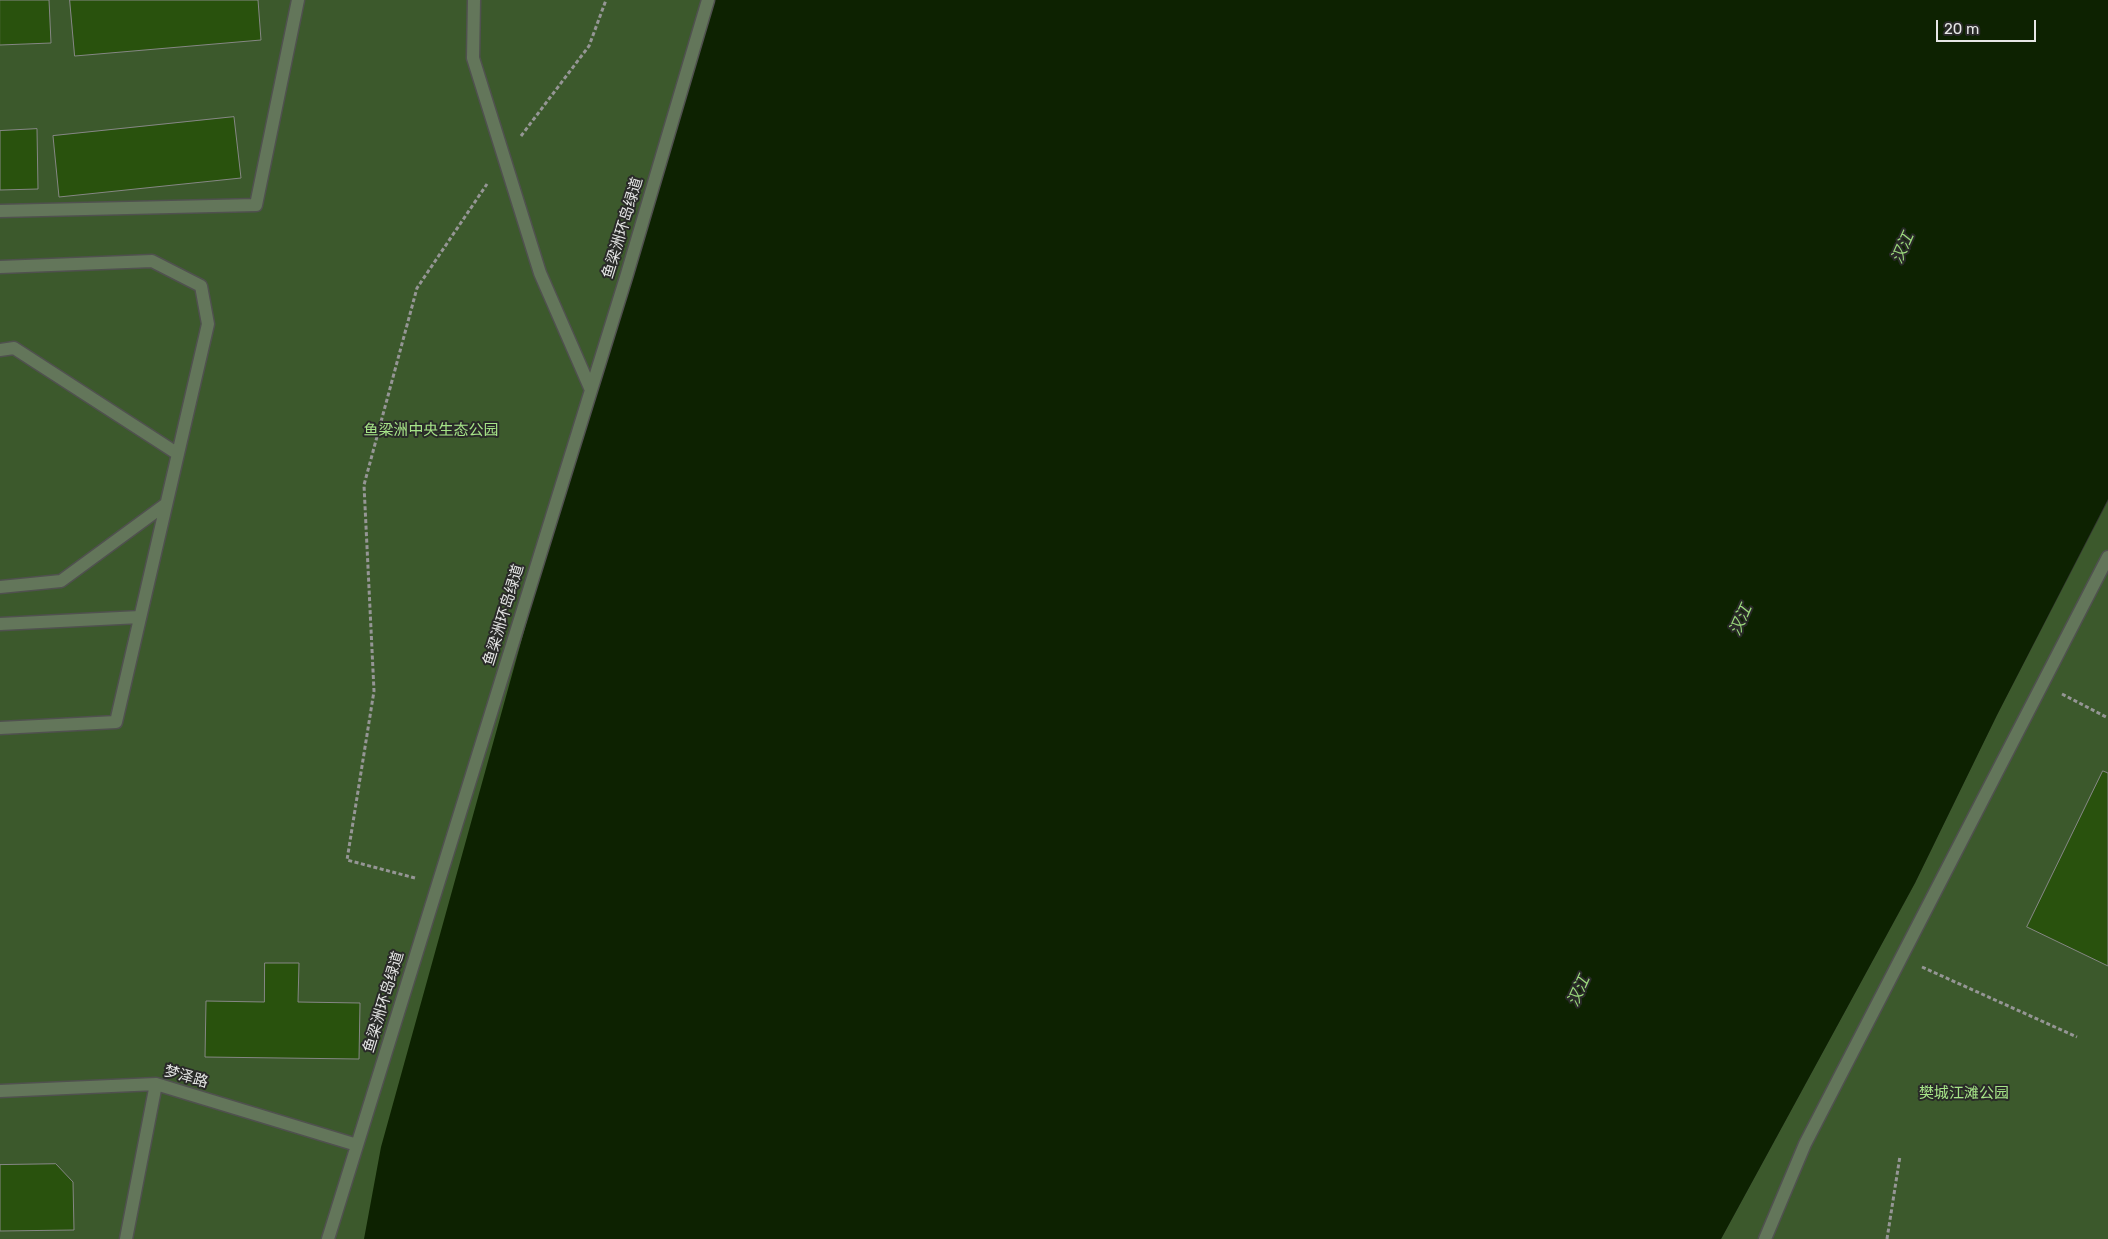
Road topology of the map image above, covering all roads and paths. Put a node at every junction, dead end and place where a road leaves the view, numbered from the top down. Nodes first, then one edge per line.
1 (298, 0) edge
2 (474, 0) edge
3 (606, 0) edge
4 (708, 0) edge
5 (504, 159) junction
6 (0, 211) edge
7 (0, 267) edge
8 (0, 350) edge
9 (591, 390) junction
10 (178, 454) junction
11 (166, 504) junction
12 (2108, 557) edge
13 (0, 587) edge
14 (140, 617) junction
15 (0, 624) edge
16 (2043, 683) junction
17 (2108, 718) edge
18 (0, 728) edge
19 (415, 878) dead end
20 (1902, 958) junction
21 (2077, 1037) dead end
22 (156, 1084) junction
23 (0, 1091) edge
24 (357, 1145) junction
25 (1900, 1156) dead end
26 (126, 1239) edge
27 (328, 1239) edge
28 (1765, 1239) edge
29 (1887, 1239) edge

1 - 6 street
2 - 5 street
3 - 5 path
4 - 9 street, 鱼梁洲环岛绿道
5 - 9 street
5 - 19 path
7 - 10 street
8 - 10 street
9 - 24 street, 鱼梁洲环岛绿道
10 - 11 street
11 - 13 street
11 - 14 street
12 - 16 street
14 - 15 street
14 - 18 street
16 - 17 path
16 - 20 street
20 - 21 path
20 - 28 street
22 - 23 street, 梦泽路
22 - 24 street, 梦泽路
22 - 26 street
24 - 27 street, 鱼梁洲环岛绿道
25 - 29 path

